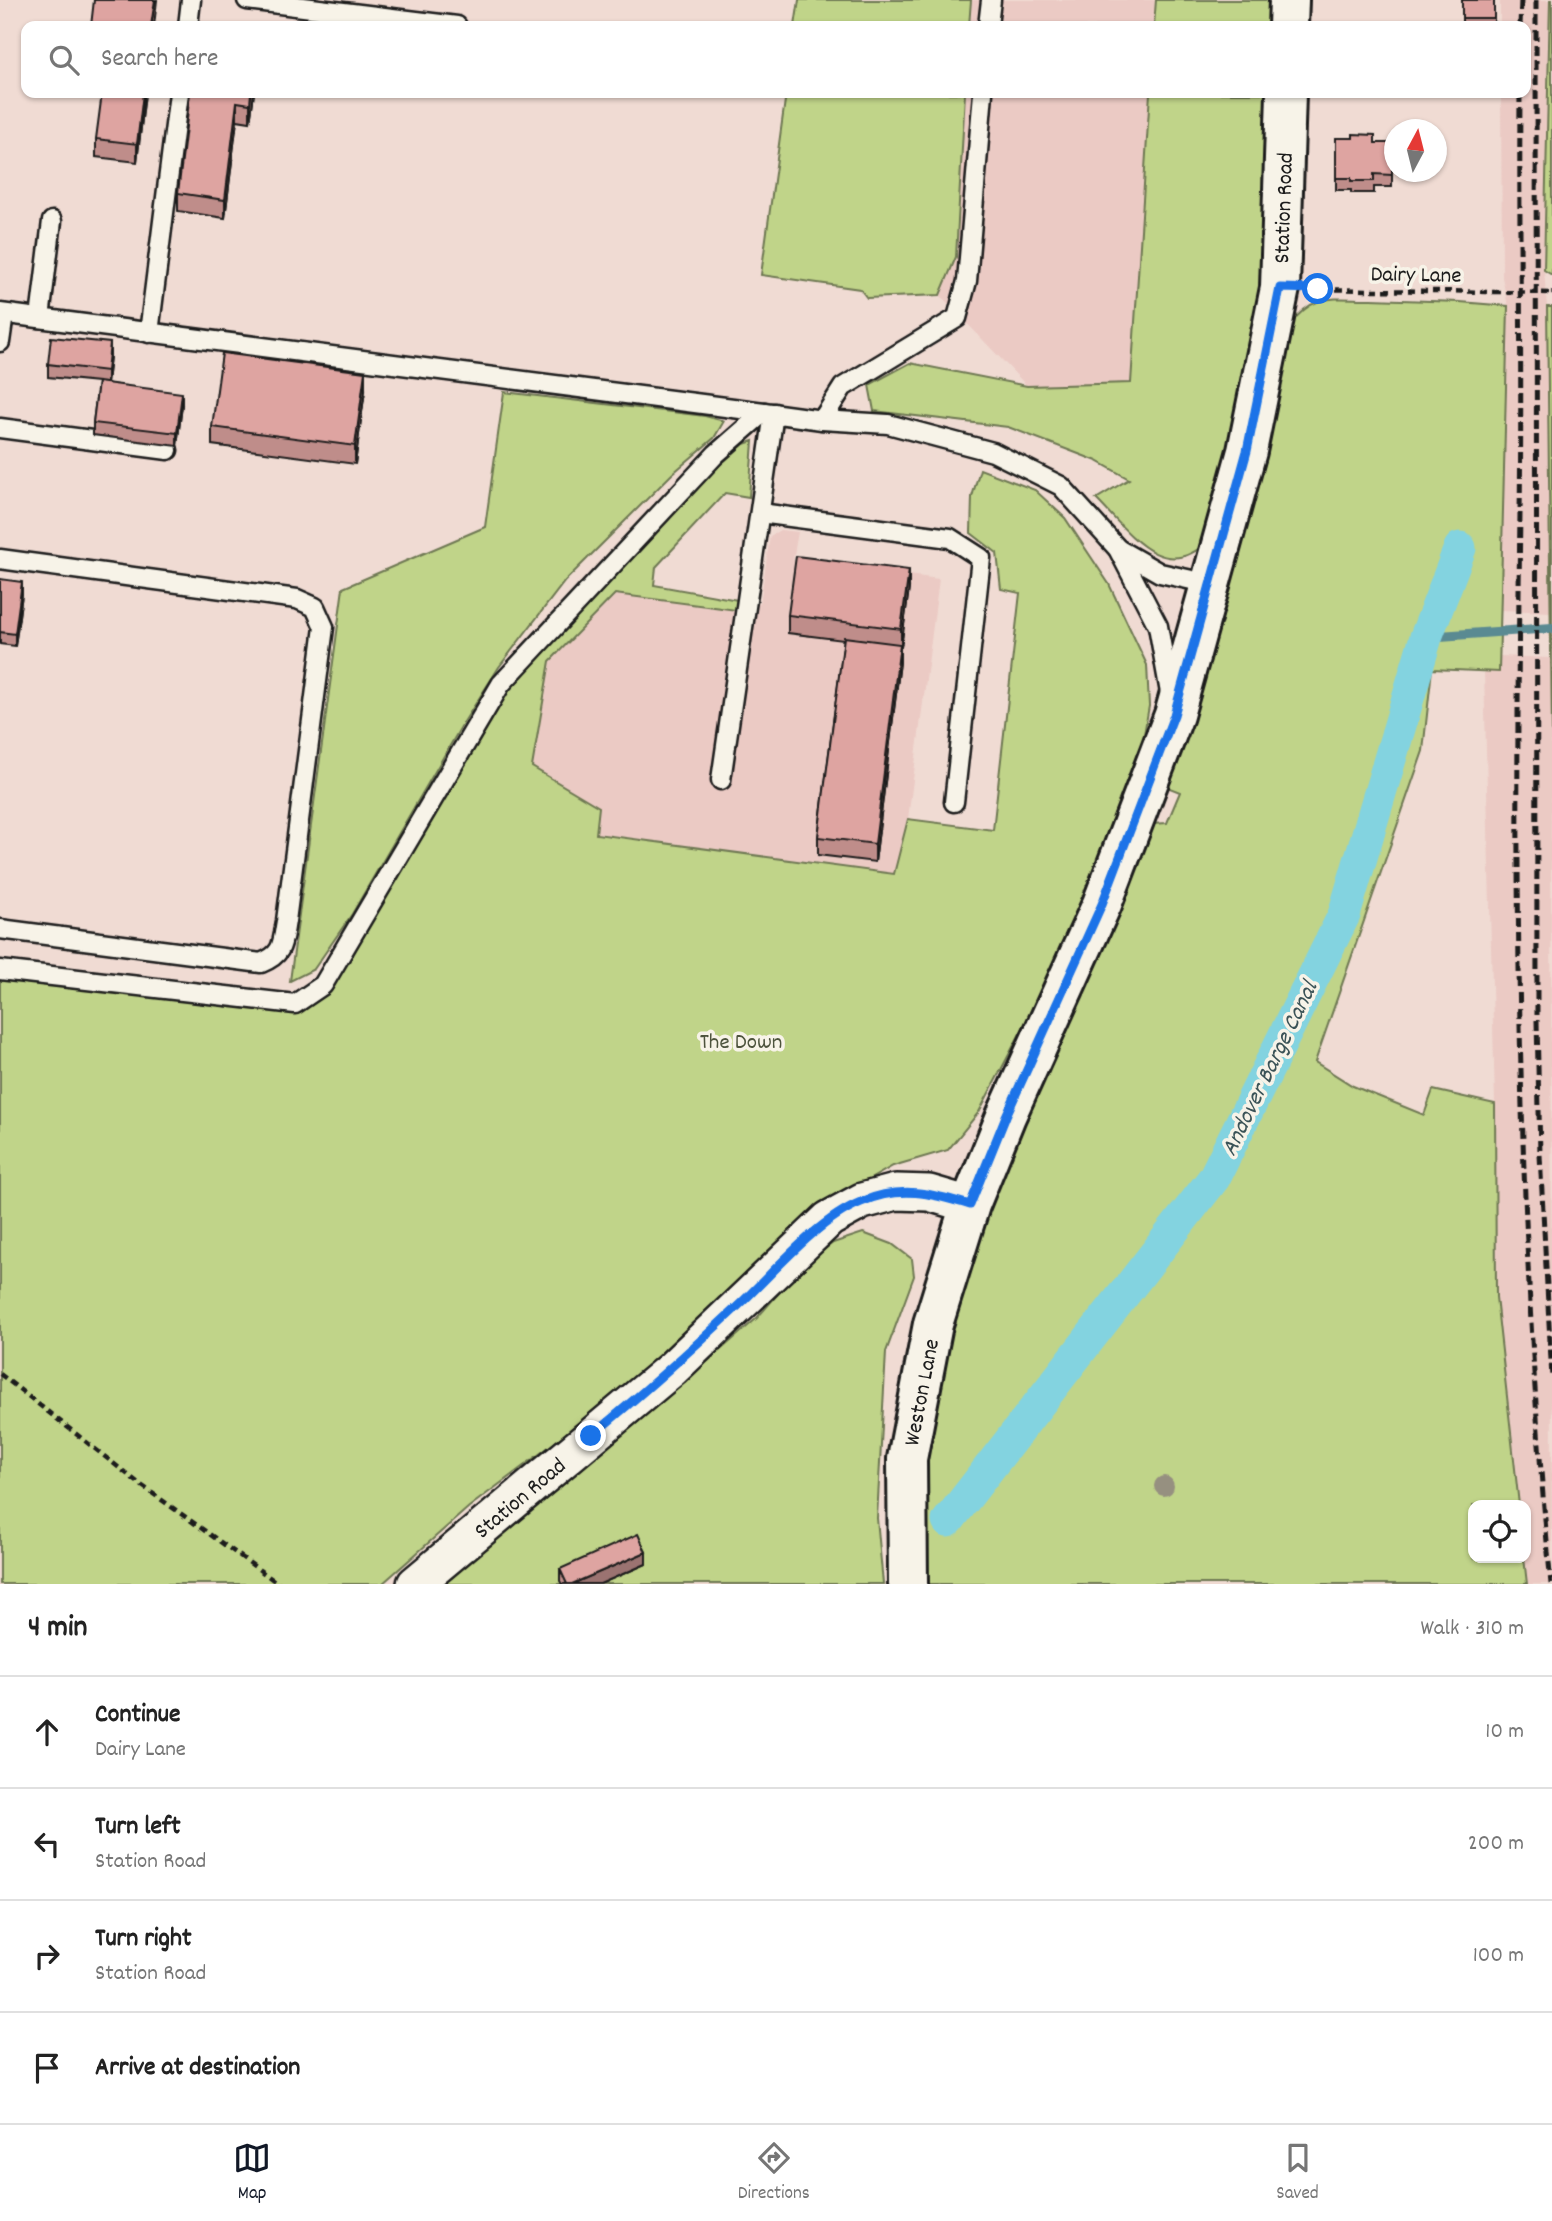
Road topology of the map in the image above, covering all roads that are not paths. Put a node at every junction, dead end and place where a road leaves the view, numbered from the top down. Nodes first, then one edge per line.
1 (191, 0) edge
2 (247, 0) edge
3 (991, 0) edge
4 (1289, 0) edge
5 (189, 21) edge
6 (417, 21) edge
7 (989, 21) edge
8 (1288, 21) edge
9 (178, 98) edge
10 (983, 98) edge
11 (1286, 98) edge
12 (52, 221) dead end
13 (2, 314) edge
14 (40, 318) junction
15 (149, 333) junction
16 (0, 342) edge
17 (769, 413) junction
18 (822, 420) junction
19 (0, 428) edge
20 (168, 450) edge
21 (760, 513) junction
22 (1118, 550) junction
23 (0, 559) edge
24 (1210, 584) junction
25 (1174, 715) junction
26 (721, 780) dead end
27 (954, 802) dead end
28 (0, 929) edge
29 (0, 970) edge
30 (970, 1205) junction
31 (415, 1584) edge
32 (908, 1584) edge

1 - 5 lane
2 - 6 lane
3 - 7 lane
4 - 8 street
9 - 15 lane
10 - 18 lane
11 - 24 street, Station Road
12 - 14 lane
13 - 14 lane
13 - 16 lane
14 - 15 lane
15 - 17 lane
17 - 18 lane
17 - 21 lane
17 - 29 lane
18 - 22 lane
19 - 20 lane
21 - 26 lane
21 - 27 lane
22 - 24 lane
22 - 25 lane
23 - 28 lane
24 - 25 street, Station Road
25 - 30 street, Station Road
30 - 31 street, Station Road
30 - 32 street, Weston Lane

